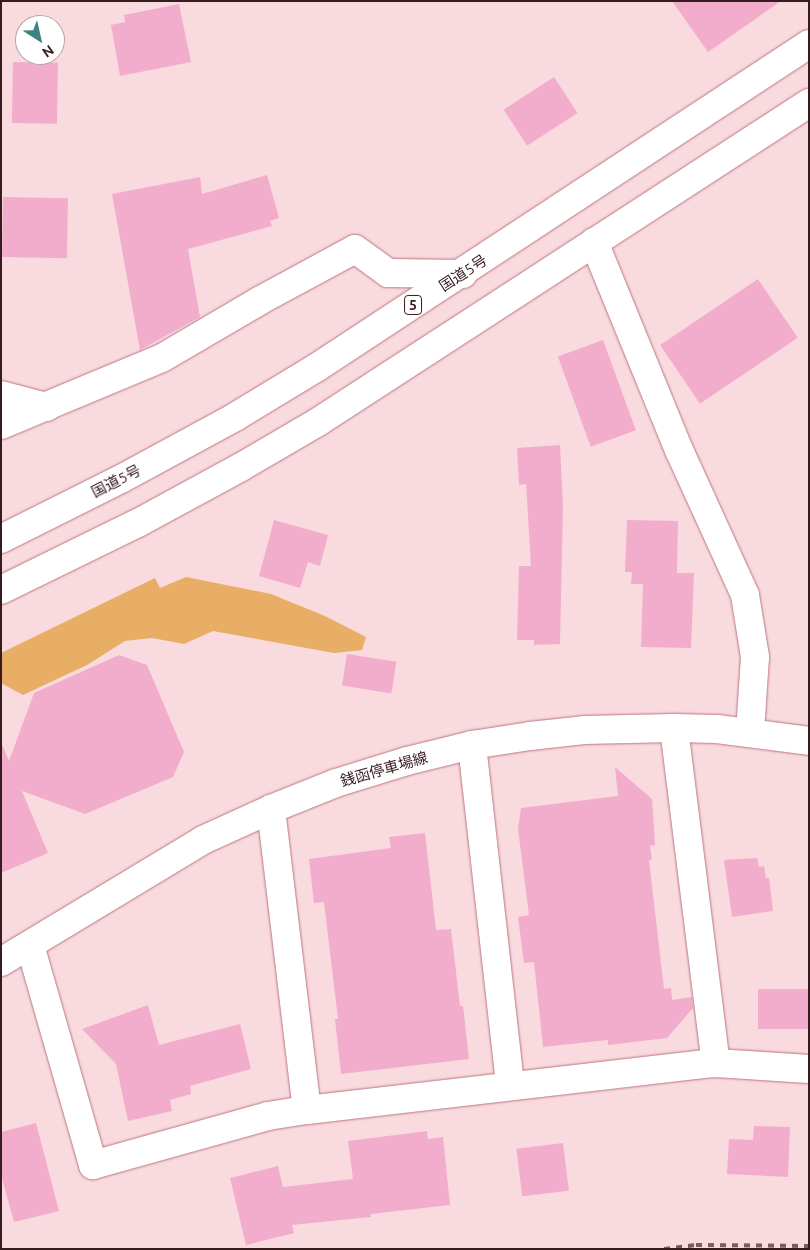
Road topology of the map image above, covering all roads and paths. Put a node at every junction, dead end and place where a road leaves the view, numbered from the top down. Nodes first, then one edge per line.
1 (809, 44) edge
2 (809, 104) edge
3 (594, 242) junction
4 (463, 274) junction
5 (1, 395) edge
6 (46, 407) junction
7 (1, 425) edge
8 (1, 539) edge
9 (1, 590) edge
10 (674, 728) junction
11 (750, 732) junction
12 (809, 741) edge
13 (472, 745) junction
14 (271, 809) junction
15 (30, 945) junction
16 (1, 962) edge
17 (716, 1063) junction
18 (809, 1070) edge
19 (510, 1085) junction
20 (307, 1110) junction

1 - 4 main road, 国道5号 / 5
2 - 3 main road
3 - 9 main road
3 - 11 main road
4 - 6 main road
4 - 8 main road, 国道5号 / 5
5 - 6 main road
6 - 7 main road
10 - 11 main road, 銭函停車場線
10 - 13 main road, 銭函停車場線
10 - 17 main road
11 - 12 main road, 銭函停車場線
13 - 14 main road, 銭函停車場線
13 - 19 main road
14 - 15 main road, 銭函停車場線
14 - 20 main road
15 - 16 main road, 銭函停車場線
15 - 20 main road
17 - 18 main road
17 - 19 main road
19 - 20 main road

